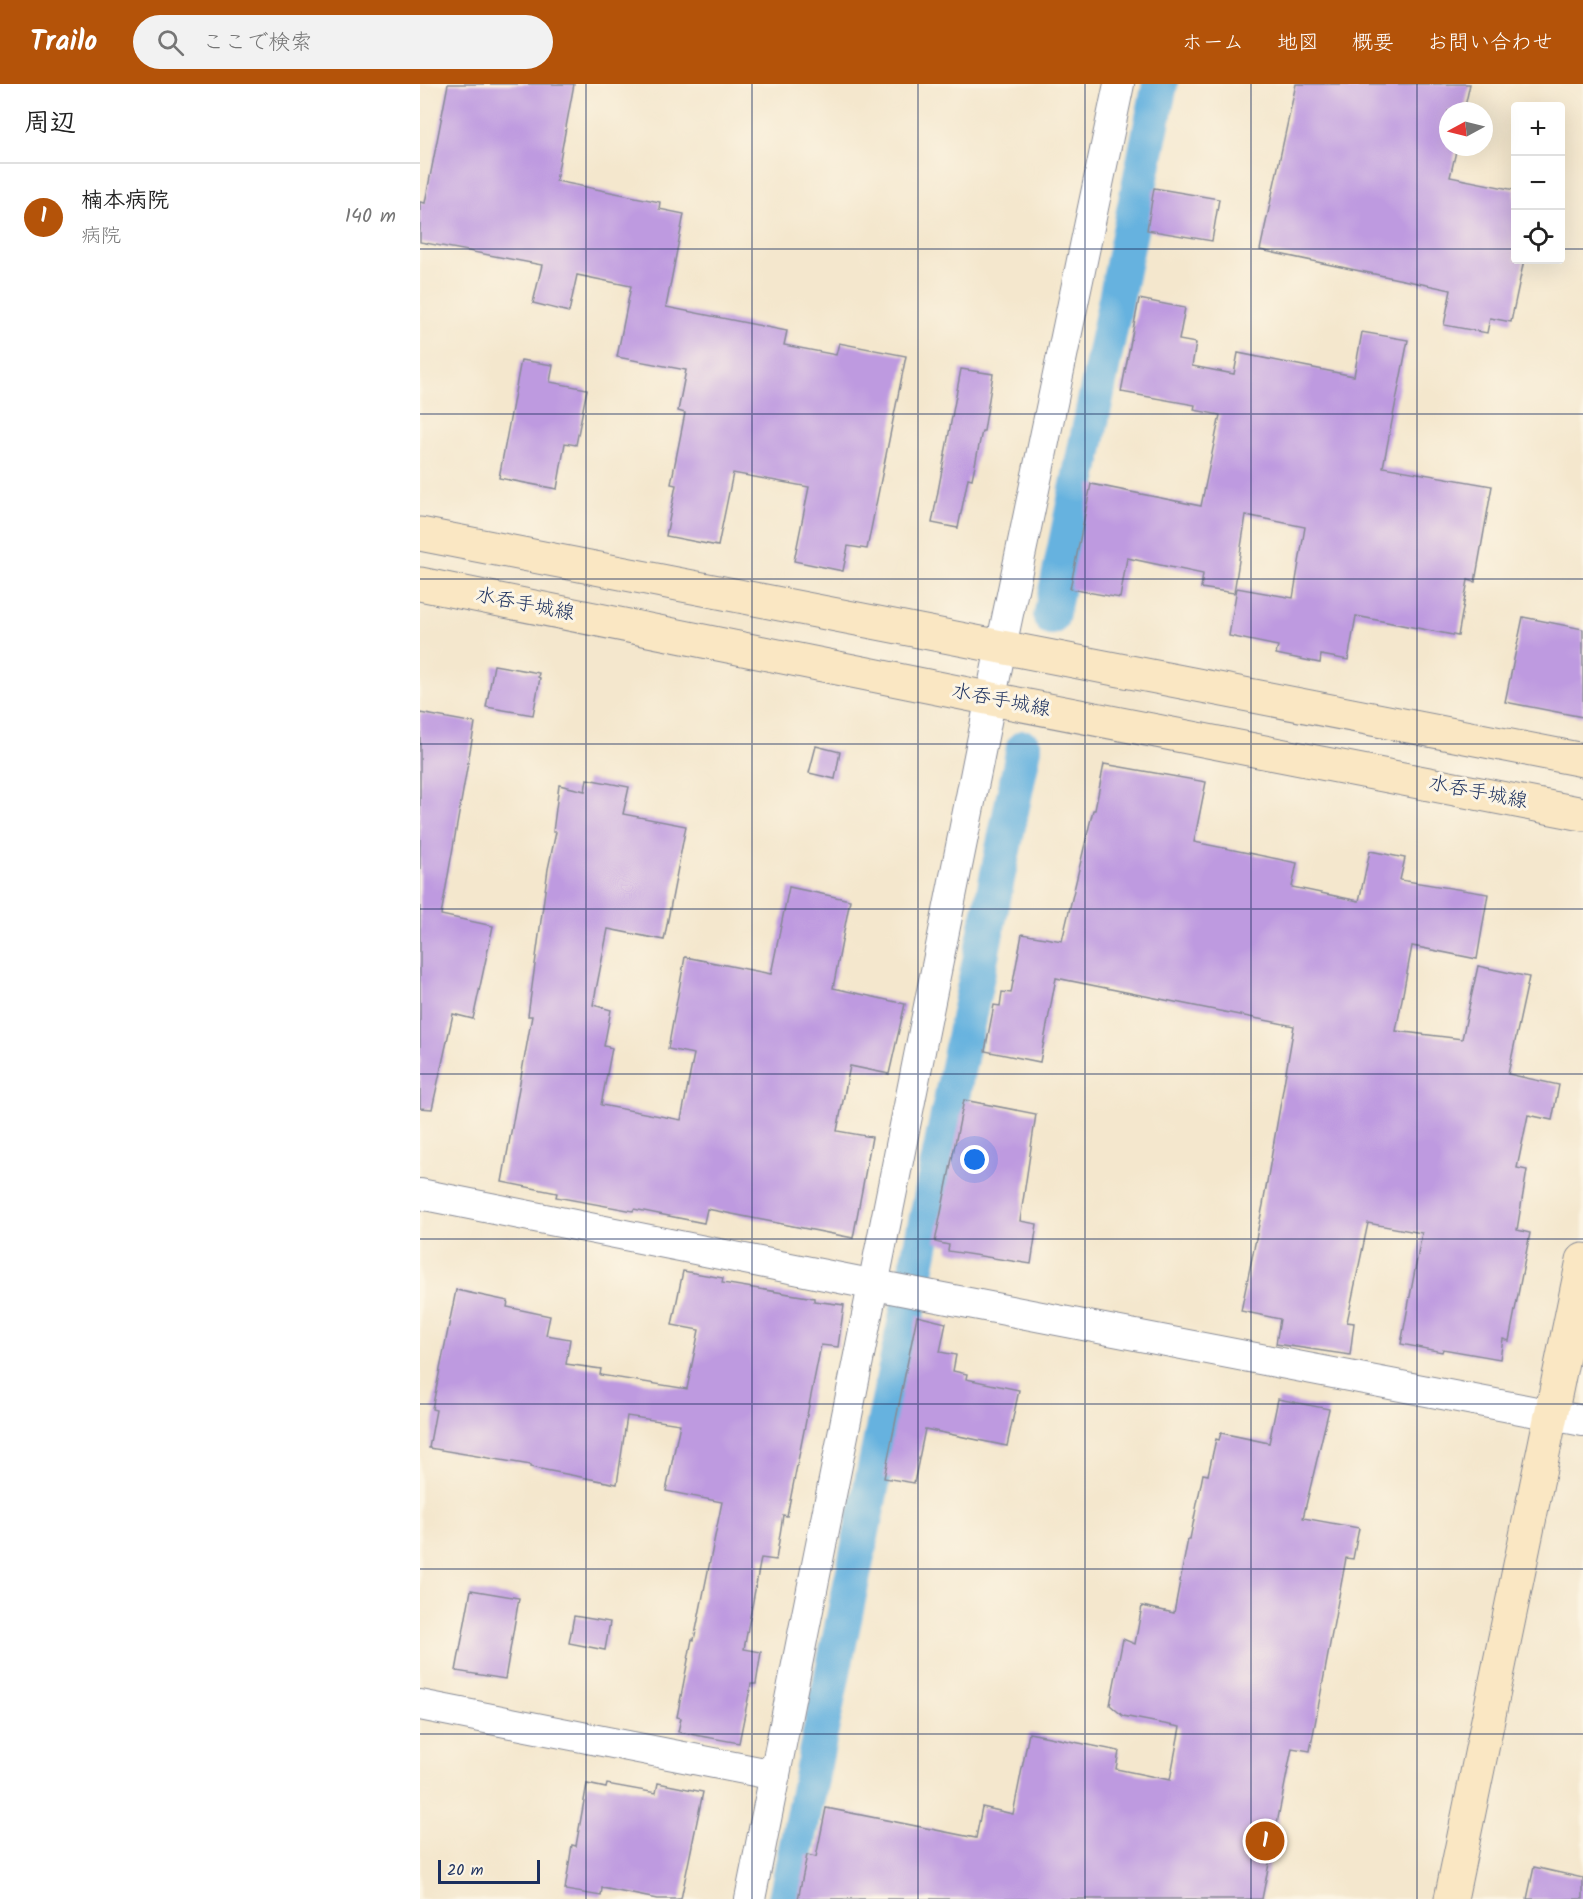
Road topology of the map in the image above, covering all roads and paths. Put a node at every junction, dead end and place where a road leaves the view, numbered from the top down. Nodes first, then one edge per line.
1 (1119, 84) edge
2 (420, 534) edge
3 (420, 584) edge
4 (1002, 647) junction
5 (992, 699) junction
6 (1583, 760) edge
7 (1583, 814) edge
8 (420, 1194) edge
9 (1583, 1260) edge
10 (874, 1285) junction
11 (1551, 1415) junction
12 (1583, 1421) edge
13 (420, 1705) edge
14 (775, 1775) junction
15 (750, 1899) edge
16 (1451, 1899) edge

1 - 4 street
2 - 4 main road
3 - 5 main road, 水呑手城線
4 - 5 street
4 - 6 main road
5 - 7 main road, 水呑手城線
5 - 10 street
8 - 10 street
9 - 11 main road
10 - 11 street
10 - 14 street
11 - 12 street
11 - 16 main road
13 - 14 street
14 - 15 street

